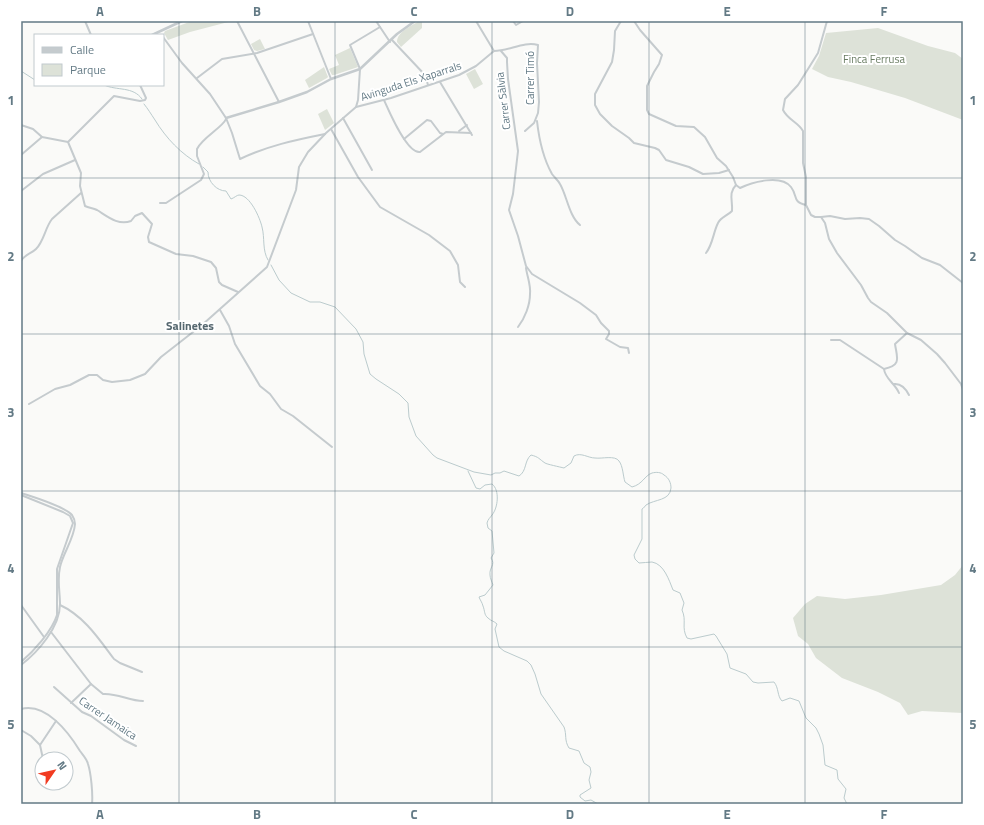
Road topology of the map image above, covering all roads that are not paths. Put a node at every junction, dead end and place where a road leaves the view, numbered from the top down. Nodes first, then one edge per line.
1 (84, 21) edge
2 (182, 21) edge
3 (237, 21) edge
4 (308, 21) edge
5 (376, 21) edge
6 (415, 21) edge
7 (476, 21) edge
8 (513, 21) edge
9 (523, 21) edge
10 (621, 21) edge
11 (634, 21) edge
12 (827, 21) edge
13 (380, 27) junction
14 (159, 31) junction
15 (90, 34) edge
16 (154, 34) edge
17 (161, 34) edge
18 (313, 34) junction
19 (164, 39) edge
20 (391, 41) junction
21 (494, 51) junction
22 (501, 51) junction
23 (253, 53) junction
24 (360, 69) junction
25 (196, 79) junction
26 (331, 79) junction
27 (440, 82) junction
28 (428, 85) junction
29 (140, 86) edge
30 (384, 100) junction
31 (279, 102) junction
32 (356, 107) junction
33 (226, 118) junction
34 (343, 118) junction
35 (536, 119) junction
36 (21, 125) edge
37 (466, 126) junction
38 (331, 129) junction
39 (525, 131) dead end
40 (458, 132) junction
41 (467, 132) junction
42 (440, 133) junction
43 (326, 134) junction
44 (444, 134) junction
45 (42, 137) junction
46 (439, 138) junction
47 (404, 139) junction
48 (68, 142) junction
49 (21, 155) edge
50 (74, 160) junction
51 (372, 170) dead end
52 (729, 170) junction
53 (736, 185) junction
54 (21, 191) edge
55 (81, 192) junction
56 (160, 203) dead end
57 (806, 205) junction
58 (821, 217) junction
59 (580, 225) dead end
60 (706, 253) dead end
61 (21, 261) edge
62 (526, 266) junction
63 (963, 283) edge
64 (465, 287) dead end
65 (238, 292) junction
66 (220, 310) junction
67 (518, 327) dead end
68 (907, 333) junction
69 (831, 340) dead end
70 (629, 353) dead end
71 (884, 369) junction
72 (894, 384) junction
73 (963, 390) edge
74 (899, 393) dead end
75 (909, 395) dead end
76 (29, 404) dead end
77 (332, 447) dead end
78 (21, 494) edge
79 (59, 604) junction
80 (21, 605) edge
81 (50, 631) junction
82 (44, 637) junction
83 (44, 640) junction
84 (21, 663) edge
85 (142, 672) dead end
86 (91, 684) junction
87 (54, 687) dead end
88 (143, 702) dead end
89 (71, 703) junction
90 (21, 709) edge
91 (56, 721) junction
92 (21, 730) edge
93 (40, 745) junction
94 (136, 746) dead end
95 (41, 751) edge
96 (92, 804) edge

1 - 15 street
2 - 14 street
3 - 23 street
4 - 18 street
5 - 13 street
6 - 20 street
7 - 21 street
8 - 9 street
10 - 52 street
11 - 52 street
12 - 57 street
13 - 20 street
13 - 24 street
14 - 16 street
14 - 17 street
18 - 23 street
18 - 26 street
19 - 25 street
20 - 24 street
20 - 28 street
21 - 22 street
21 - 27 street, Avinguda Els Xaparrals
22 - 35 street, Carrer Timó
22 - 62 street, Carrer Sàlvia
23 - 25 street
23 - 31 street
24 - 26 street
24 - 32 street
25 - 33 street
26 - 31 street
27 - 28 street, Avinguda Els Xaparrals
27 - 37 street
28 - 30 street, Avinguda Els Xaparrals
29 - 48 street
30 - 32 street, Avinguda Els Xaparrals
30 - 47 street
31 - 33 street
32 - 34 street, Avinguda Els Xaparrals
33 - 43 street
33 - 56 street
34 - 38 street, Avinguda Els Xaparrals
34 - 51 street
35 - 39 street, Carrer Timó
35 - 59 street
36 - 45 street
37 - 40 street
37 - 41 street
37 - 41 street
38 - 43 street, Avinguda Els Xaparrals
38 - 64 street
40 - 41 street
40 - 44 street
42 - 44 street
42 - 46 street
42 - 47 street
43 - 65 street, Avinguda Els Xaparrals
44 - 46 street
45 - 48 street
45 - 49 street
46 - 47 street
48 - 50 street
50 - 54 street
50 - 55 street
52 - 53 street
53 - 57 street
53 - 60 street
55 - 61 street
55 - 65 street
57 - 58 street
58 - 63 street
58 - 68 street
62 - 67 street, Carrer Sàlvia
62 - 70 street
65 - 66 street, Avinguda Els Xaparrals
66 - 76 street, Avinguda Els Xaparrals
66 - 77 street
68 - 71 street
68 - 73 street
69 - 71 street
71 - 72 street
72 - 74 street
72 - 75 street
78 - 79 street
79 - 81 street
79 - 85 street
80 - 82 street
81 - 82 street
81 - 83 street
81 - 86 street
82 - 83 street
82 - 84 street
83 - 84 street
86 - 88 street
86 - 89 street, Carrer Jamaica
87 - 89 street, Carrer Jamaica
89 - 94 street, Carrer Jamaica
90 - 91 street
91 - 93 street
91 - 96 street
92 - 93 street
93 - 95 street

